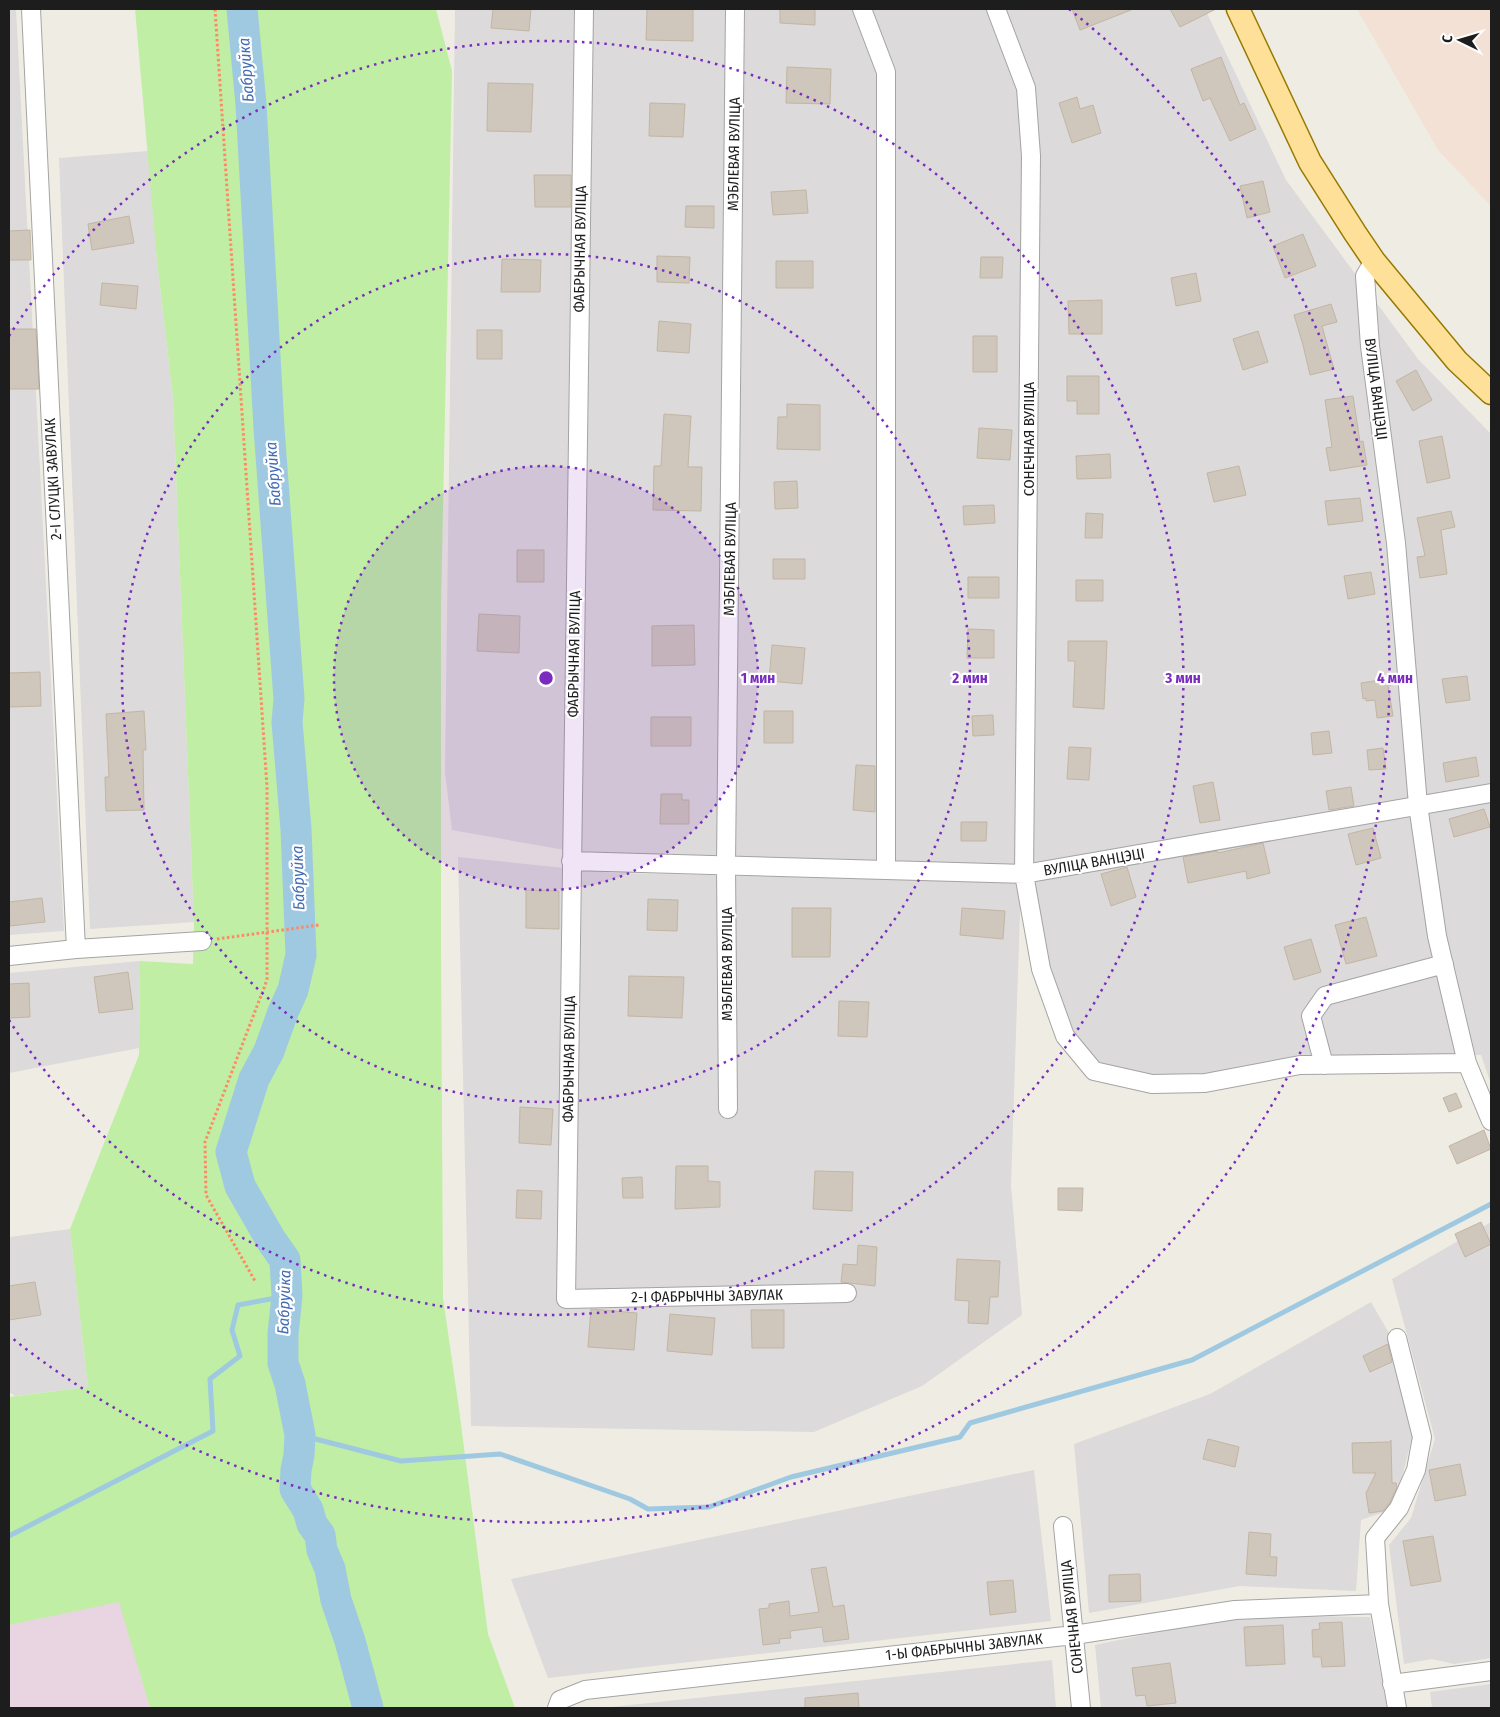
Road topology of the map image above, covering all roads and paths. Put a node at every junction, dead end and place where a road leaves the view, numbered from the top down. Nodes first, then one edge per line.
1 (31, 9) edge
2 (215, 9) edge
3 (584, 9) edge
4 (735, 9) edge
5 (862, 9) edge
6 (996, 9) edge
7 (1238, 9) edge
8 (1374, 261) junction
9 (1491, 392) edge
10 (1491, 792) edge
11 (1418, 805) junction
12 (571, 861) junction
13 (726, 865) junction
14 (886, 870) junction
15 (1024, 874) junction
16 (319, 925) dead end
17 (267, 933) junction
18 (202, 941) joint
19 (76, 949) junction
20 (9, 956) edge
21 (1444, 964) junction
22 (1468, 1063) junction
23 (1324, 1065) junction
24 (728, 1109) dead end
25 (1491, 1121) edge
26 (255, 1281) dead end
27 (847, 1293) dead end
28 (566, 1299) joint
29 (1396, 1338) dead end
30 (1063, 1526) dead end
31 (1379, 1604) junction
32 (1074, 1635) junction
33 (1491, 1671) edge
34 (1392, 1684) junction
35 (557, 1708) edge
36 (1081, 1708) edge
37 (1397, 1708) edge

1 - 19 street, 2-І СЛУЦКІ ЗАВУЛАК
2 - 17 path
3 - 12 street, ФАБРЫЧНАЯ ВУЛІЦА
4 - 13 street, МЭБЛЕВАЯ ВУЛІЦА
5 - 14 street
6 - 15 street, СОНЕЧНАЯ ВУЛІЦА
7 - 8 main road
8 - 9 main road
8 - 11 street, ВУЛІЦА ВАНЦЭЦІ
10 - 11 street, ВУЛІЦА ВАНЦЭЦІ
11 - 15 street, ВУЛІЦА ВАНЦЭЦІ
11 - 21 street, ВУЛІЦА ВАНЦЭЦІ
12 - 13 street
12 - 28 street, ФАБРЫЧНАЯ ВУЛІЦА
13 - 14 street
13 - 24 street, МЭБЛЕВАЯ ВУЛІЦА
14 - 15 street
15 - 23 street, ВУЛІЦА ВАНЦЭЦІ
16 - 17 path
17 - 18 path
17 - 26 path
18 - 19 street
19 - 20 street
21 - 22 street, ВУЛІЦА ВАНЦЭЦІ
21 - 23 street
22 - 23 street, ВУЛІЦА ВАНЦЭЦІ
22 - 25 street, ВУЛІЦА ВАНЦЭЦІ
27 - 28 street, 2-І ФАБРЫЧНЫ ЗАВУЛАК
29 - 31 street
30 - 32 street, СОНЕЧНАЯ ВУЛІЦА
31 - 32 street, 1-Ы ФАБРЫЧНЫ ЗАВУЛАК
31 - 34 street
32 - 35 street, 1-Ы ФАБРЫЧНЫ ЗАВУЛАК
32 - 36 street, СОНЕЧНАЯ ВУЛІЦА
33 - 34 street
34 - 37 street

